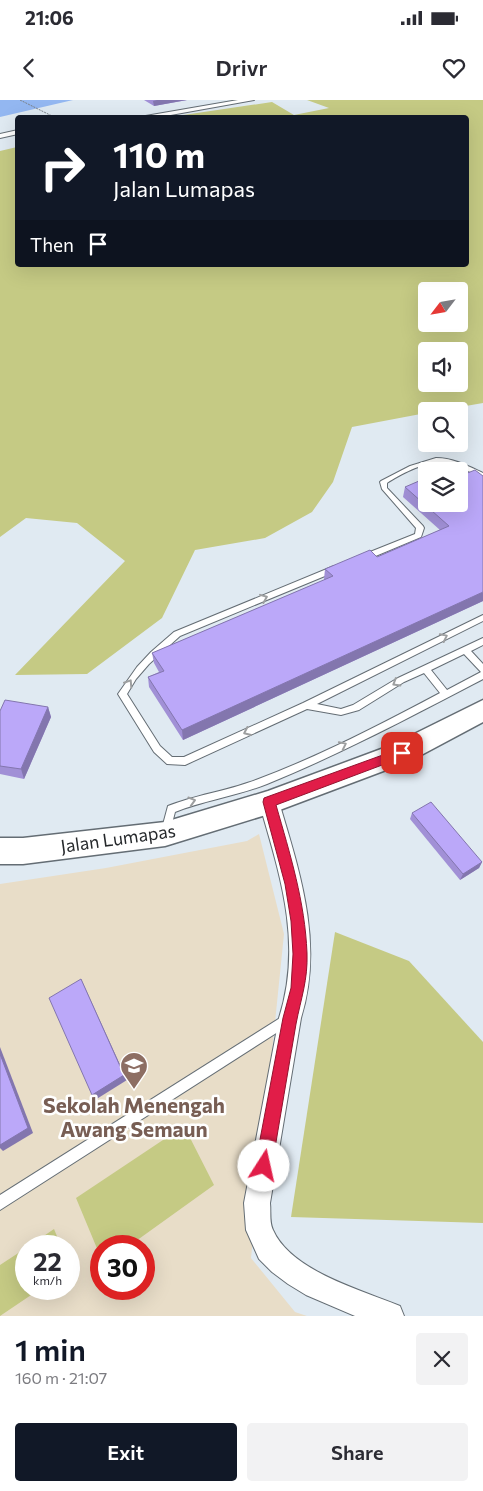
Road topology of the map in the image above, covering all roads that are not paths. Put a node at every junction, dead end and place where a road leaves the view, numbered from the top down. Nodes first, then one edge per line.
1 (251, 100) edge
2 (156, 115) edge
3 (15, 133) edge
4 (0, 136) edge
5 (483, 475) edge
6 (355, 561) edge
7 (346, 564) edge
8 (483, 618) edge
9 (483, 641) edge
10 (466, 650) junction
11 (425, 669) junction
12 (483, 670) edge
13 (483, 675) edge
14 (446, 694) junction
15 (306, 705) junction
16 (483, 710) edge
17 (269, 802) junction
18 (165, 834) junction
19 (0, 850) edge
20 (290, 1018) junction
21 (0, 1203) edge
22 (390, 1316) edge

1 - 2 street
3 - 4 street
5 - 6 lane
15 -> 7 lane
15 -> 8 lane
9 - 10 lane
10 - 11 lane
10 - 12 lane
11 - 14 lane
11 -> 15 lane
13 - 14 lane
18 -> 14 lane
16 - 17 main road, Jalan Lumapas
17 - 18 main road, Jalan Lumapas
17 - 20 street
18 - 19 main road, Jalan Lumapas
20 - 21 lane
20 - 22 street

